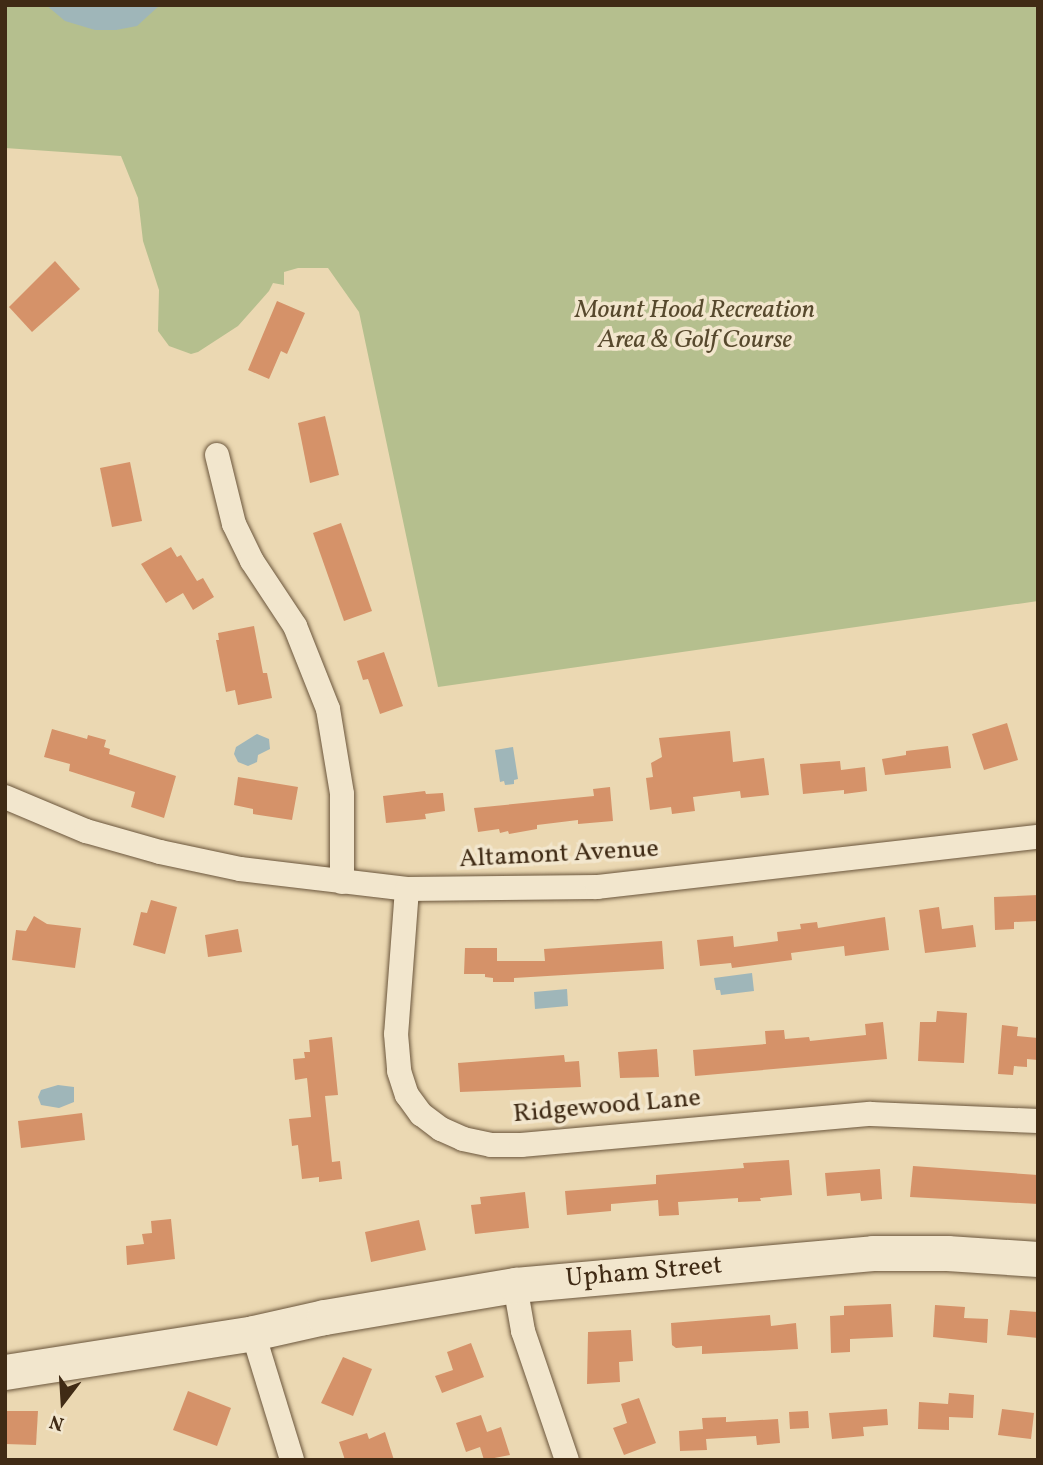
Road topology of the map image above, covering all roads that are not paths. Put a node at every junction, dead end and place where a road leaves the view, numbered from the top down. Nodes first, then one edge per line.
1 (217, 455) dead end
2 (5, 797) edge
3 (1038, 836) edge
4 (342, 882) junction
5 (407, 889) junction
6 (1038, 1121) edge
7 (1038, 1259) edge
8 (515, 1285) junction
9 (253, 1333) junction
10 (5, 1371) edge
11 (292, 1460) edge
12 (567, 1460) edge

1 - 4 street
2 - 4 street, Altamont Avenue
3 - 5 street, Altamont Avenue
4 - 5 street, Altamont Avenue
5 - 6 street, Ridgewood Lane
7 - 8 main road, Upham Street
8 - 9 main road, Upham Street
8 - 12 street
9 - 10 main road, Upham Street
9 - 11 street

